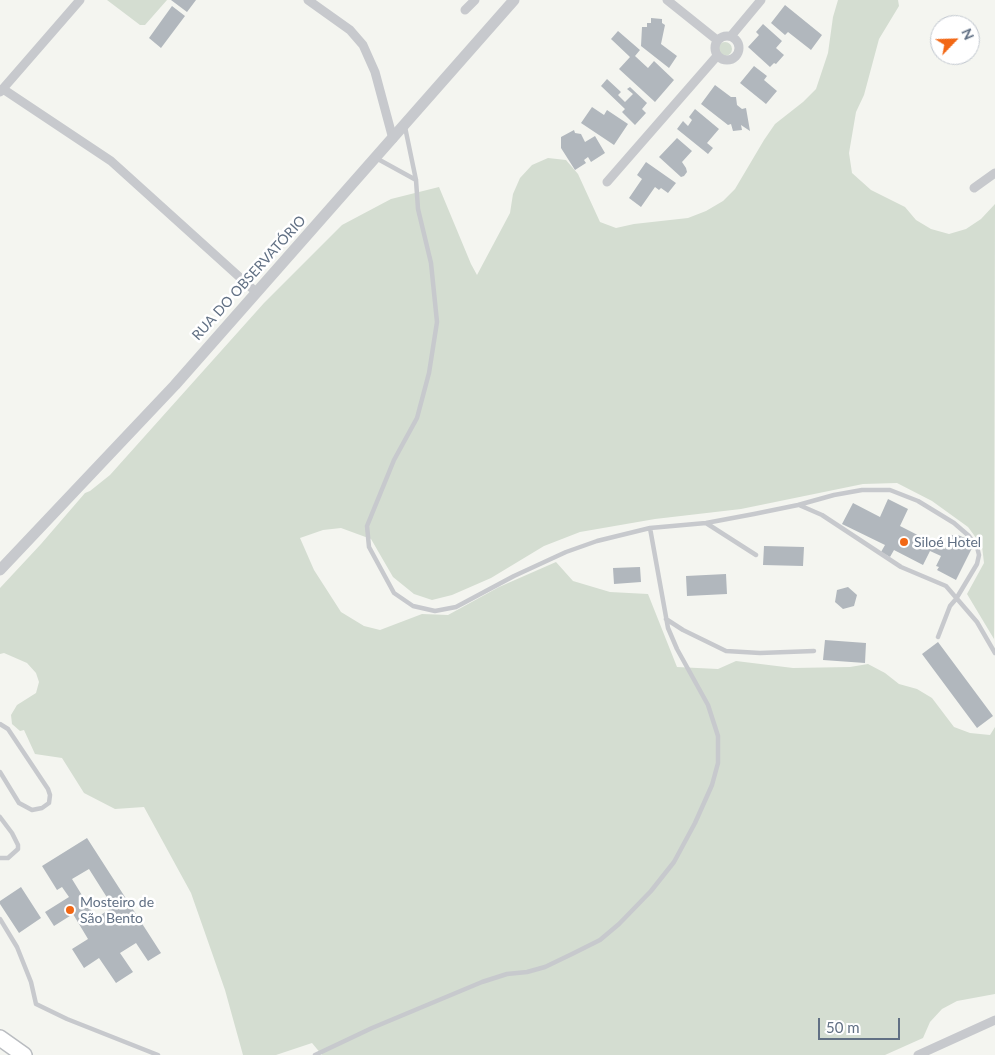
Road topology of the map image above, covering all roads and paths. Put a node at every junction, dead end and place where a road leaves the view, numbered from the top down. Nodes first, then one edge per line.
1 (80, 0) edge
2 (308, 0) edge
3 (475, 0) edge
4 (514, 0) edge
5 (667, 0) edge
6 (762, 0) edge
7 (465, 10) dead end
8 (731, 36) junction
9 (717, 40) junction
10 (717, 56) junction
11 (2, 90) edge
12 (404, 126) junction
13 (393, 139) junction
14 (376, 158) junction
15 (995, 173) edge
16 (416, 180) junction
17 (607, 182) dead end
18 (974, 188) dead end
19 (256, 292) junction
20 (798, 505) junction
21 (706, 524) junction
22 (650, 528) junction
23 (756, 555) dead end
24 (0, 570) edge
25 (956, 599) junction
26 (666, 619) junction
27 (938, 636) dead end
28 (814, 651) dead end
29 (995, 653) edge
30 (0, 724) edge
31 (0, 772) edge
32 (0, 817) edge
33 (0, 858) edge
34 (0, 919) edge
35 (995, 1020) edge
36 (0, 1038) edge
37 (24, 1055) edge
38 (158, 1055) edge
39 (315, 1055) edge
40 (918, 1055) edge

1 - 11 street
2 - 13 street
3 - 7 street
4 - 12 street, RUA DO OBSERVATÓRIO
5 - 9 street
6 - 8 street
8 - 9 street
8 - 10 street
9 - 10 street
10 - 17 street
11 - 19 street
12 - 13 street, RUA DO OBSERVATÓRIO
12 - 16 lane
13 - 14 street, RUA DO OBSERVATÓRIO
14 - 16 lane
14 - 19 street, RUA DO OBSERVATÓRIO
15 - 18 street
16 - 22 lane
19 - 24 street, RUA DO OBSERVATÓRIO
20 - 21 lane
20 - 25 lane
20 - 25 lane
21 - 22 lane
21 - 23 lane
22 - 26 lane
25 - 27 lane
25 - 29 lane
26 - 28 lane
26 - 39 lane
30 - 31 lane
32 - 33 lane
34 - 38 lane
35 - 40 street
36 - 37 main road

